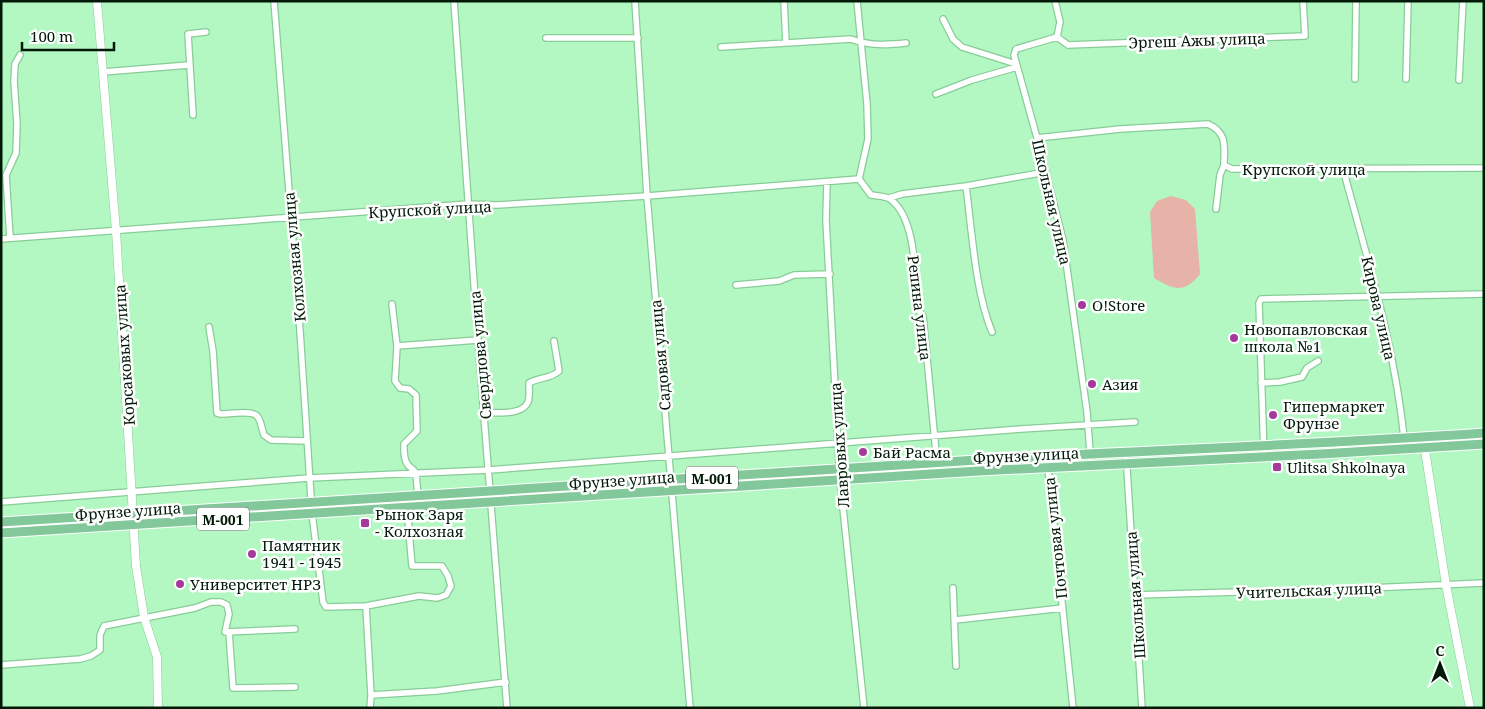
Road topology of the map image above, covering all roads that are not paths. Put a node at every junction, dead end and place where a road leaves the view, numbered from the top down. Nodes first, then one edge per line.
1 (97, 1) edge
2 (274, 1) edge
3 (454, 1) edge
4 (635, 1) edge
5 (784, 1) edge
6 (857, 1) edge
7 (1055, 1) edge
8 (1303, 1) edge
9 (1356, 1) edge
10 (1408, 1) edge
11 (1463, 1) edge
12 (943, 19) dead end
13 (206, 32) dead end
14 (1057, 36) junction
15 (546, 38) dead end
16 (638, 38) junction
17 (786, 43) junction
18 (862, 43) junction
19 (906, 43) dead end
20 (721, 47) dead end
21 (20, 55) dead end
22 (189, 65) junction
23 (1017, 65) junction
24 (103, 72) junction
25 (1355, 79) dead end
26 (1406, 79) dead end
27 (1459, 80) dead end
28 (936, 94) dead end
29 (193, 115) dead end
30 (1037, 138) junction
31 (1224, 165) junction
32 (1484, 168) edge
33 (1343, 169) junction
34 (1046, 172) junction
35 (859, 179) junction
36 (827, 182) junction
37 (966, 186) junction
38 (647, 196) junction
39 (889, 198) junction
40 (468, 204) junction
41 (1216, 209) dead end
42 (290, 218) junction
43 (116, 231) junction
44 (10, 238) junction
45 (1, 239) edge
46 (830, 274) junction
47 (736, 285) dead end
48 (1484, 294) edge
49 (1377, 296) junction
50 (392, 304) dead end
51 (209, 327) dead end
52 (992, 332) dead end
53 (478, 340) junction
54 (554, 341) dead end
55 (397, 346) junction
56 (1318, 361) dead end
57 (1261, 383) junction
58 (484, 412) junction
59 (1135, 422) dead end
60 (1088, 427) junction
61 (1484, 433) edge
62 (934, 436) junction
63 (1423, 437) junction
64 (1404, 438) junction
65 (307, 441) junction
66 (838, 444) junction
67 (1484, 444) edge
68 (1264, 446) junction
69 (1425, 448) junction
70 (1405, 449) junction
71 (1126, 453) junction
72 (1091, 455) junction
73 (1264, 456) junction
74 (669, 457) junction
75 (937, 463) junction
76 (1127, 464) junction
77 (1092, 466) junction
78 (1048, 468) junction
79 (839, 469) junction
80 (489, 470) junction
81 (416, 474) junction
82 (309, 478) junction
83 (670, 480) junction
84 (840, 480) junction
85 (671, 490) junction
86 (132, 492) junction
87 (492, 492) junction
88 (418, 497) junction
89 (1, 502) edge
90 (492, 502) junction
91 (311, 503) junction
92 (419, 507) junction
93 (407, 508) junction
94 (312, 513) junction
95 (134, 514) junction
96 (1, 522) edge
97 (134, 524) junction
98 (1, 533) edge
99 (1484, 583) edge
100 (1446, 585) junction
101 (954, 588) dead end
102 (1135, 595) junction
103 (366, 606) junction
104 (1063, 608) junction
105 (144, 617) junction
106 (955, 620) junction
107 (295, 629) dead end
108 (229, 632) junction
109 (1, 665) edge
110 (956, 666) dead end
111 (506, 682) junction
112 (295, 687) dead end
113 (371, 695) junction
114 (158, 708) edge
115 (370, 708) edge
116 (508, 708) edge
117 (690, 708) edge
118 (864, 708) edge
119 (1073, 708) edge
120 (1142, 708) edge
121 (1470, 708) edge

1 - 24 street, Корсаковых улица
2 - 42 street, Колхозная улица
3 - 40 street, Свердлова улица
4 - 16 street, Садовая улица
5 - 17 street
6 - 18 street
7 - 14 street
8 - 14 street, Эргеш Ажы улица
9 - 25 street
10 - 26 street
11 - 27 street
12 - 23 street
13 - 22 street
14 - 23 street
15 - 16 street
16 - 38 street, Садовая улица
17 - 18 street
17 - 20 street
18 - 19 street
18 - 35 street
21 - 44 street
22 - 24 street
22 - 29 street
23 - 28 street
23 - 30 street, Школьная улица
24 - 43 street, Корсаковых улица
30 - 31 street, Крупской улица
30 - 34 street, Школьная улица
31 - 33 street, Крупской улица
31 - 41 street
32 - 33 street, Крупской улица
33 - 49 street, Кирова улица
34 - 37 street
34 - 60 street, Школьная улица
35 - 36 street, Крупской улица
35 - 39 street
36 - 38 street, Крупской улица
36 - 46 street, Лавровых улица
37 - 39 street
37 - 52 street
38 - 40 street, Крупской улица
38 - 74 street, Садовая улица
39 - 62 street, Репина улица
40 - 42 street, Крупской улица
40 - 53 street, Свердлова улица
42 - 43 street, Крупской улица
42 - 65 street, Колхозная улица
43 - 44 street, Крупской улица
43 - 86 street, Корсаковых улица
44 - 45 street, Крупской улица
46 - 47 street
46 - 66 street, Лавровых улица
48 - 49 street
49 - 57 street
49 - 64 street, Кирова улица
50 - 55 street
51 - 65 street
53 - 55 street
53 - 58 street, Свердлова улица
54 - 58 street
55 - 81 street
56 - 57 street
57 - 68 street
58 - 80 street, Свердлова улица
59 - 60 street
60 - 62 street
60 - 72 street, Школьная улица
61 - 63 main road, Фрунзе улица / M-001
62 - 66 street
62 - 75 street, Репина улица
63 - 64 main road, Фрунзе улица / M-001
63 - 69 street
64 - 68 main road, Фрунзе улица / M-001
64 - 70 street, Кирова улица
65 - 82 street, Колхозная улица
66 - 74 street
66 - 79 street, Лавровых улица
67 - 69 main road, Фрунзе улица / M-001
68 - 71 main road, Фрунзе улица / M-001
68 - 73 street
69 - 70 main road, Фрунзе улица / M-001
69 - 100 street
70 - 73 main road, Фрунзе улица / M-001
71 - 72 main road, Фрунзе улица / M-001
71 - 76 street, Школьная улица
72 - 75 main road, Фрунзе улица / M-001
72 - 77 street, Школьная улица
73 - 76 main road, Фрунзе улица / M-001
74 - 80 street
74 - 83 street, Садовая улица
75 - 79 main road, Фрунзе улица / M-001
76 - 77 main road, Фрунзе улица / M-001
76 - 102 street, Школьная улица
77 - 78 main road, Фрунзе улица / M-001
78 - 84 main road, Фрунзе улица / M-001
78 - 104 street, Почтовая улица
79 - 83 main road, Фрунзе улица / M-001
79 - 84 street, Лавровых улица
80 - 81 street
80 - 87 street, Свердлова улица
81 - 82 street
81 - 88 street
82 - 86 street
82 - 91 street, Колхозная улица
83 - 85 street, Садовая улица
83 - 87 main road, Фрунзе улица / M-001
84 - 85 main road, Фрунзе улица / M-001
84 - 118 street, Лавровых улица
85 - 90 main road, Фрунзе улица / M-001
85 - 117 street, Садовая улица
86 - 89 street
86 - 95 street, Корсаковых улица
87 - 88 main road, Фрунзе улица / M-001
87 - 90 street, Свердлова улица
88 - 91 main road, Фрунзе улица / M-001
88 - 92 street
90 - 92 main road, Фрунзе улица / M-001
90 - 111 street, Свердлова улица
91 - 94 street, Колхозная улица
91 - 95 main road, Фрунзе улица / M-001
92 - 93 main road, Фрунзе улица / M-001
93 - 94 main road, Фрунзе улица / M-001
93 - 103 street
94 - 97 main road, Фрунзе улица / M-001
94 - 103 street
95 - 96 main road, Фрунзе улица / M-001
95 - 97 street, Корсаковых улица
97 - 98 main road, Фрунзе улица / M-001
97 - 105 street, Корсаковых улица
99 - 100 street, Учительская улица
100 - 102 street, Учительская улица
100 - 121 street
101 - 106 street
102 - 120 street, Школьная улица
103 - 113 street
104 - 106 street, Почтовая улица
104 - 119 street, Почтовая улица
105 - 108 street
105 - 109 street
105 - 114 street, Корсаковых улица
106 - 110 street
107 - 108 street
108 - 112 street
111 - 113 street
111 - 116 street, Свердлова улица
113 - 115 street

